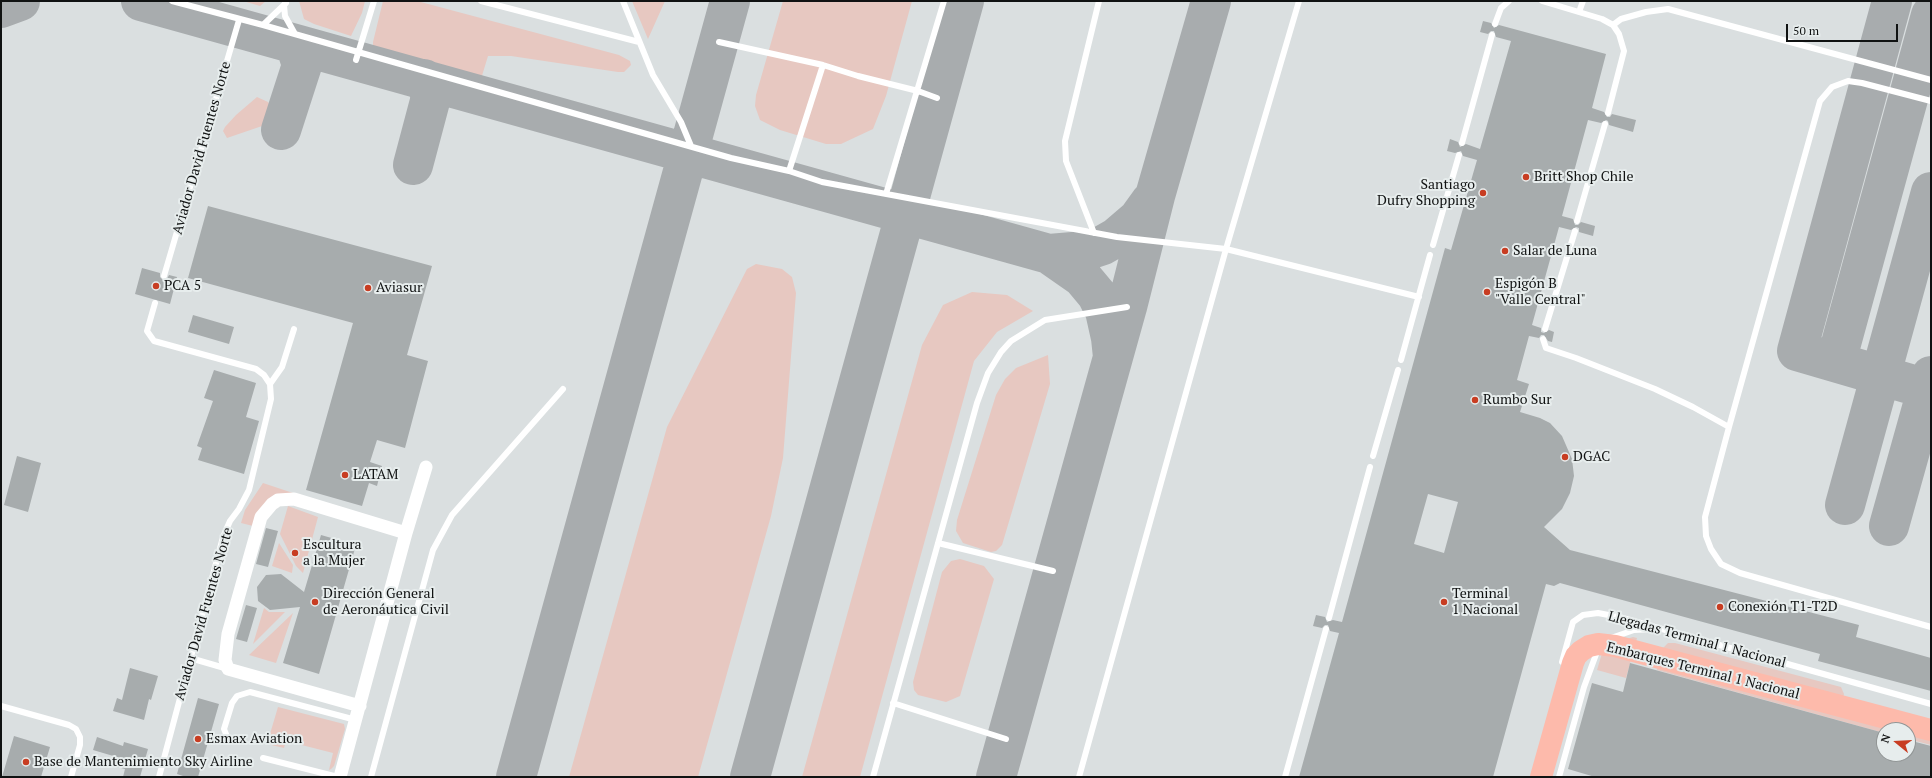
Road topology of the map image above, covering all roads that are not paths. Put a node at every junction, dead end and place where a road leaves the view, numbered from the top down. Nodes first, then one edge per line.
1 (172, 1) edge
2 (374, 1) edge
3 (481, 1) edge
4 (623, 1) edge
5 (944, 1) edge
6 (1099, 1) edge
7 (1299, 1) edge
8 (1509, 1) edge
9 (1542, 1) edge
10 (1582, 1) edge
11 (286, 2) edge
12 (1579, 12) junction
13 (239, 20) junction
14 (1495, 24) dead end
15 (263, 25) junction
16 (1613, 25) junction
17 (295, 34) junction
18 (1492, 35) dead end
19 (639, 42) junction
20 (719, 42) dead end
21 (358, 52) junction
22 (356, 60) dead end
23 (823, 65) junction
24 (1931, 80) edge
25 (918, 90) junction
26 (937, 98) dead end
27 (1931, 101) edge
28 (1608, 113) dead end
29 (1605, 124) dead end
30 (1462, 143) dead end
31 (690, 146) junction
32 (1459, 155) dead end
33 (788, 171) junction
34 (886, 194) junction
35 (1577, 221) dead end
36 (1574, 231) dead end
37 (1094, 233) junction
38 (1433, 245) dead end
39 (1226, 249) junction
40 (1430, 255) dead end
41 (164, 276) dead end
42 (1419, 297) junction
43 (155, 303) dead end
44 (1127, 307) dead end
45 (294, 329) dead end
46 (1545, 329) dead end
47 (1543, 339) dead end
48 (1401, 360) dead end
49 (1398, 370) dead end
50 (270, 384) junction
51 (563, 389) dead end
52 (1729, 427) junction
53 (1373, 456) dead end
54 (1370, 466) dead end
55 (426, 467) dead end
56 (406, 532) junction
57 (938, 543) junction
58 (1053, 571) dead end
59 (1329, 618) dead end
60 (1930, 624) edge
61 (1660, 628) junction
62 (1326, 629) dead end
63 (225, 652) junction
64 (190, 658) junction
65 (203, 661) junction
66 (228, 669) junction
67 (1560, 672) dead end
68 (893, 703) junction
69 (1931, 704) edge
70 (1, 706) edge
71 (360, 706) junction
72 (356, 720) junction
73 (1931, 730) edge
74 (1006, 739) dead end
75 (233, 741) dead end
76 (263, 758) dead end
77 (71, 777) edge
78 (159, 777) edge
79 (339, 777) edge
80 (370, 777) edge
81 (873, 777) edge
82 (1078, 777) edge
83 (1285, 777) edge
84 (1541, 777) edge
85 (1559, 777) edge

1 - 13 lane
2 - 21 lane
3 - 19 lane
4 - 19 lane
5 - 25 lane
6 - 37 lane
7 - 39 lane
8 - 14 lane
9 - 12 lane
10 - 12 lane
11 - 15 lane
11 - 17 lane
12 - 16 lane
13 - 15 lane
13 - 41 lane, Aviador David Fuentes Norte
15 - 17 lane
16 - 24 lane
16 - 28 lane
17 - 21 lane
18 - 30 lane
19 - 31 lane
20 - 23 lane
21 - 22 lane
21 - 31 lane
23 - 25 lane
23 - 33 lane
25 - 26 lane
25 - 34 lane
27 - 52 lane
29 - 35 lane
31 - 33 lane
32 - 38 lane
33 - 34 lane
34 - 37 lane
36 - 46 lane
37 - 39 lane
39 - 42 lane
39 - 82 lane
40 - 42 lane
42 - 48 lane
43 - 50 lane
44 - 57 lane
45 - 50 lane
47 - 52 lane
49 - 53 lane
50 - 64 lane, Aviador David Fuentes Norte
51 - 80 lane
52 - 60 lane
54 - 59 lane
55 - 56 street
56 - 63 street
56 - 71 street
57 - 58 lane
57 - 68 lane
61 - 67 lane, Llegadas Terminal 1 Nacional
61 - 69 lane, Llegadas Terminal 1 Nacional
61 - 85 lane
62 - 83 lane
63 - 65 lane
63 - 66 street
64 - 65 lane
64 - 78 lane, Aviador David Fuentes Norte
65 - 66 lane
66 - 71 street
68 - 74 lane
68 - 81 lane
70 - 77 lane
71 - 72 street
72 - 75 lane
72 - 79 street
73 - 84 highway, Embarques Terminal 1 Nacional
76 - 79 lane

